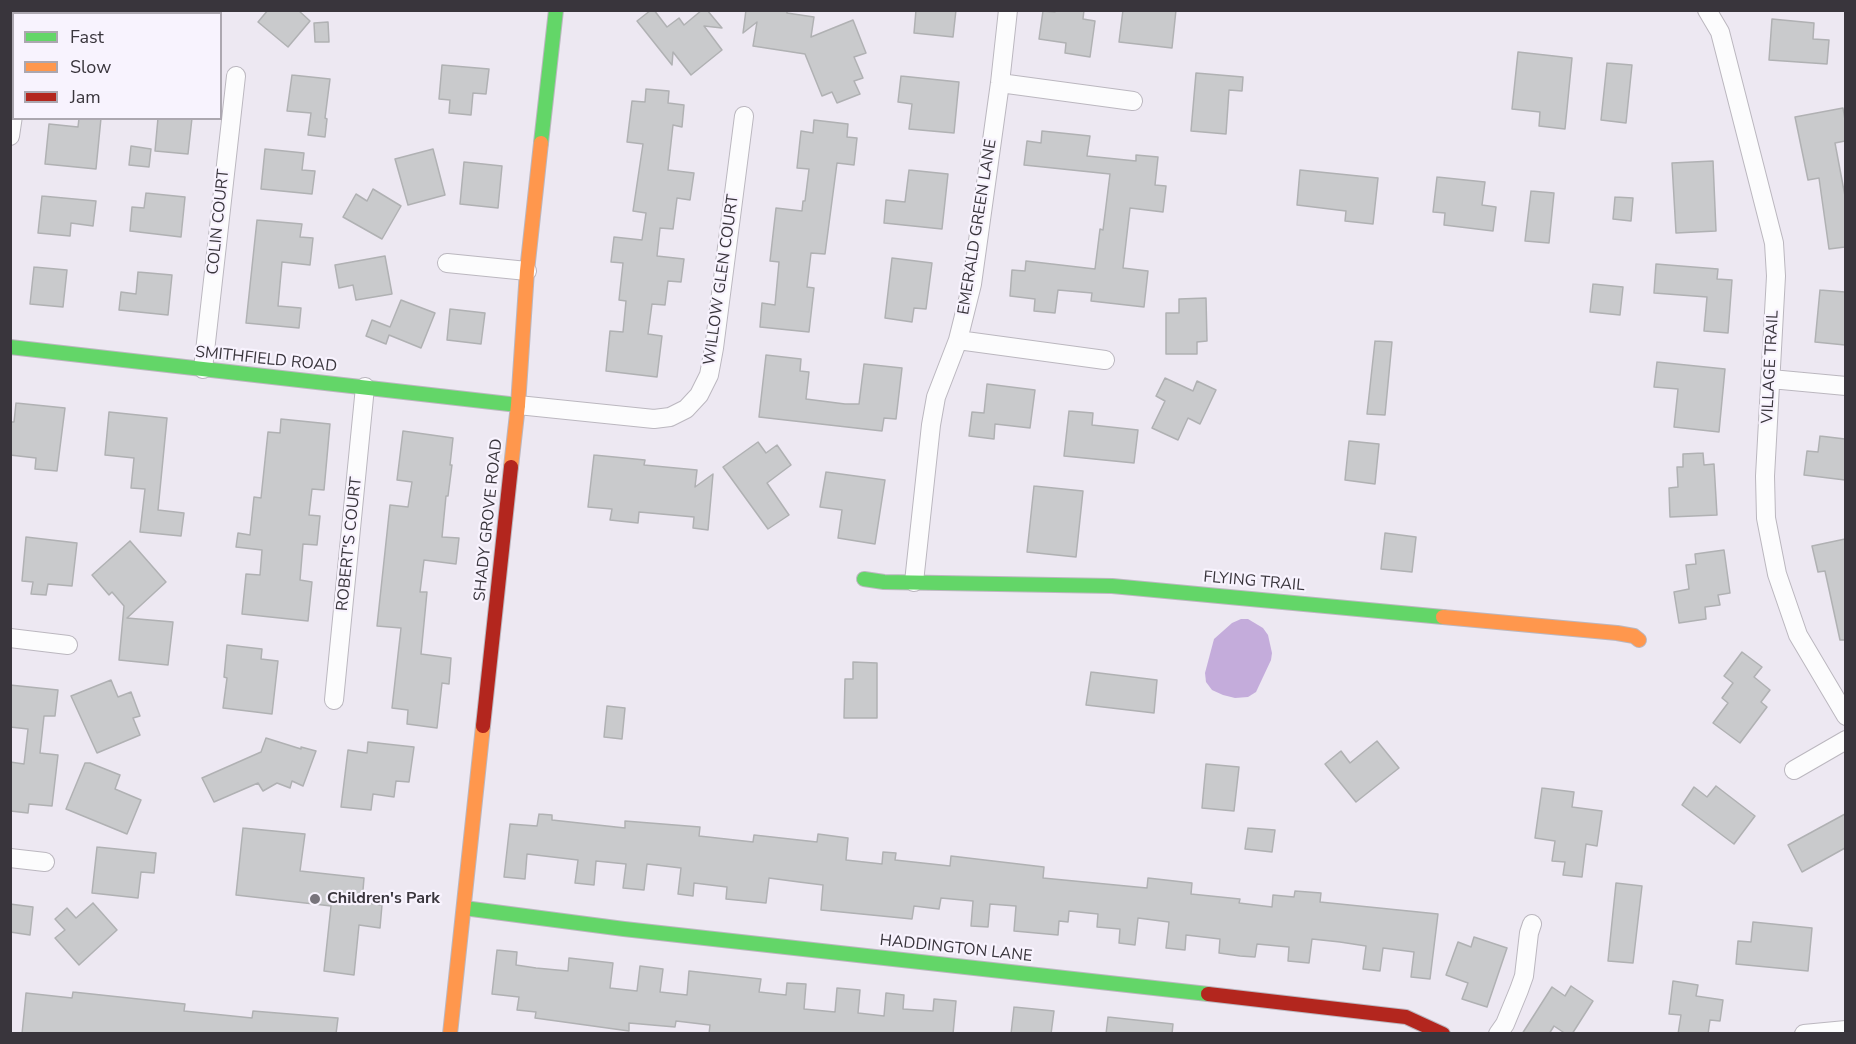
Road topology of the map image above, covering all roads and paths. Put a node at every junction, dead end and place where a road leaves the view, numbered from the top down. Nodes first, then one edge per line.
1 (556, 10) edge
2 (1008, 10) edge
3 (1707, 10) edge
4 (236, 75) dead end
5 (1000, 83) junction
6 (1133, 101) dead end
7 (744, 116) dead end
8 (12, 120) edge
9 (10, 136) edge
10 (447, 263) dead end
11 (527, 270) junction
12 (958, 340) junction
13 (10, 347) edge
14 (1105, 360) dead end
15 (203, 369) junction
16 (1771, 379) junction
17 (1845, 386) edge
18 (365, 387) junction
19 (518, 405) junction
20 (864, 579) dead end
21 (914, 582) junction
22 (10, 638) edge
23 (1639, 640) dead end
24 (68, 645) dead end
25 (334, 700) dead end
26 (1845, 716) edge
27 (1845, 740) edge
28 (1794, 770) dead end
29 (10, 858) edge
30 (45, 862) dead end
31 (464, 908) junction
32 (1532, 924) dead end
33 (1845, 1030) edge
34 (450, 1034) edge
35 (1443, 1034) edge
36 (1498, 1034) edge
37 (1804, 1034) edge

1 - 11 street, SHADY GROVE ROAD
2 - 5 street, EMERALD GREEN LANE
3 - 16 street, VILLAGE TRAIL
4 - 15 street, COLIN COURT
5 - 6 street
5 - 12 street, EMERALD GREEN LANE
7 - 19 street, WILLOW GLEN COURT
8 - 9 street
10 - 11 street
11 - 19 street, SHADY GROVE ROAD
12 - 14 street
12 - 21 street, EMERALD GREEN LANE
13 - 15 street, SMITHFIELD ROAD
15 - 18 street, SMITHFIELD ROAD
16 - 17 street
16 - 26 street, VILLAGE TRAIL
18 - 19 street, SMITHFIELD ROAD
18 - 25 street, ROBERT'S COURT
19 - 31 street, SHADY GROVE ROAD
20 - 21 street, FLYING TRAIL
21 - 23 street, FLYING TRAIL
22 - 24 street
27 - 28 street
29 - 30 street
31 - 34 street, SHADY GROVE ROAD
31 - 35 street, HADDINGTON LANE
32 - 36 street
33 - 37 street

